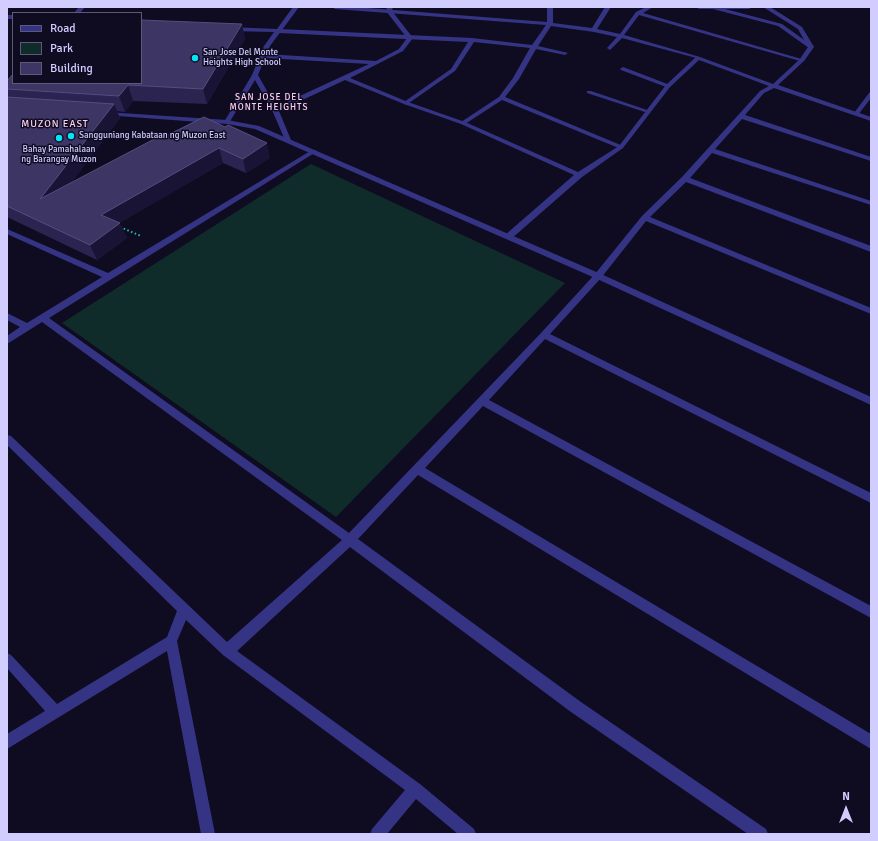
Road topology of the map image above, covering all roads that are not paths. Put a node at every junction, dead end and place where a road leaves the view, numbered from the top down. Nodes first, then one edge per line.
1 (296, 7) edge
2 (335, 7) edge
3 (550, 7) edge
4 (608, 7) edge
5 (650, 7) edge
6 (699, 7) edge
7 (713, 7) edge
8 (749, 7) edge
9 (766, 7) edge
10 (389, 9) edge
11 (638, 12) junction
12 (550, 24) junction
13 (225, 28) edge
14 (279, 30) junction
15 (594, 30) junction
16 (621, 36) junction
17 (410, 38) junction
18 (472, 40) junction
19 (534, 47) junction
20 (811, 47) junction
21 (610, 48) dead end
22 (565, 53) dead end
23 (262, 56) junction
24 (698, 58) junction
25 (802, 60) junction
26 (377, 63) junction
27 (623, 69) dead end
28 (255, 75) junction
29 (344, 78) junction
30 (668, 86) junction
31 (774, 86) junction
32 (590, 92) dead end
33 (871, 94) edge
34 (501, 98) junction
35 (406, 103) junction
36 (275, 110) junction
37 (647, 111) junction
38 (99, 113) edge
39 (856, 114) junction
40 (740, 116) junction
41 (871, 119) edge
42 (227, 122) junction
43 (463, 123) junction
44 (288, 140) junction
45 (621, 147) junction
46 (711, 150) junction
47 (314, 151) junction
48 (871, 159) edge
49 (579, 175) junction
50 (685, 179) junction
51 (871, 203) edge
52 (644, 218) junction
53 (7, 231) edge
54 (508, 237) junction
55 (871, 249) edge
56 (598, 276) junction
57 (109, 277) junction
58 (871, 311) edge
59 (7, 316) edge
60 (43, 318) junction
61 (27, 327) junction
62 (544, 335) junction
63 (7, 341) edge
64 (483, 401) junction
65 (871, 401) edge
66 (7, 439) edge
67 (417, 469) junction
68 (871, 498) edge
69 (350, 540) junction
70 (184, 609) junction
71 (871, 612) edge
72 (171, 641) junction
73 (227, 652) junction
74 (7, 659) edge
75 (55, 712) junction
76 (7, 742) edge
77 (871, 742) edge
78 (415, 789) junction
79 (208, 834) edge
80 (377, 834) edge
81 (469, 834) edge
82 (761, 834) edge

1 - 14 street
2 - 10 street
3 - 12 street
4 - 15 street
5 - 11 street
6 - 7 street
7 - 8 street
7 - 20 street
9 - 20 street
10 - 12 street
10 - 17 street
11 - 16 street
11 - 25 street
12 - 15 street
12 - 19 street
13 - 14 street
14 - 17 street
14 - 23 street
15 - 16 street
16 - 21 street
16 - 24 street
17 - 18 street
17 - 26 street
18 - 19 street
18 - 35 street
19 - 22 street
19 - 34 street
20 - 25 street
23 - 26 street
23 - 28 street
24 - 30 street
24 - 31 street
25 - 31 street
26 - 29 street
27 - 30 street
28 - 36 street
28 - 42 street
29 - 35 street
29 - 36 street
30 - 37 street
31 - 39 street
31 - 40 street
32 - 37 street
33 - 39 street
34 - 43 street
34 - 45 street
35 - 43 street
36 - 44 street
37 - 45 street
38 - 42 street
39 - 41 street
40 - 46 street
40 - 48 street
42 - 44 street
43 - 49 street
44 - 47 street
45 - 49 street
46 - 50 street
46 - 51 street
47 - 54 street
47 - 57 street
49 - 54 street
50 - 52 street
50 - 55 street
52 - 56 street
52 - 58 street
53 - 57 street
54 - 56 street
56 - 62 street
56 - 65 street
57 - 60 street
59 - 61 street
60 - 61 street
60 - 69 street
61 - 63 street
62 - 64 street
62 - 68 street
64 - 67 street
64 - 71 street
66 - 70 street
67 - 69 street
67 - 77 street
69 - 73 street
69 - 82 street
70 - 72 street
70 - 73 street
72 - 75 street
72 - 79 street
73 - 78 street
74 - 75 street
75 - 76 street
78 - 80 street
78 - 81 street

